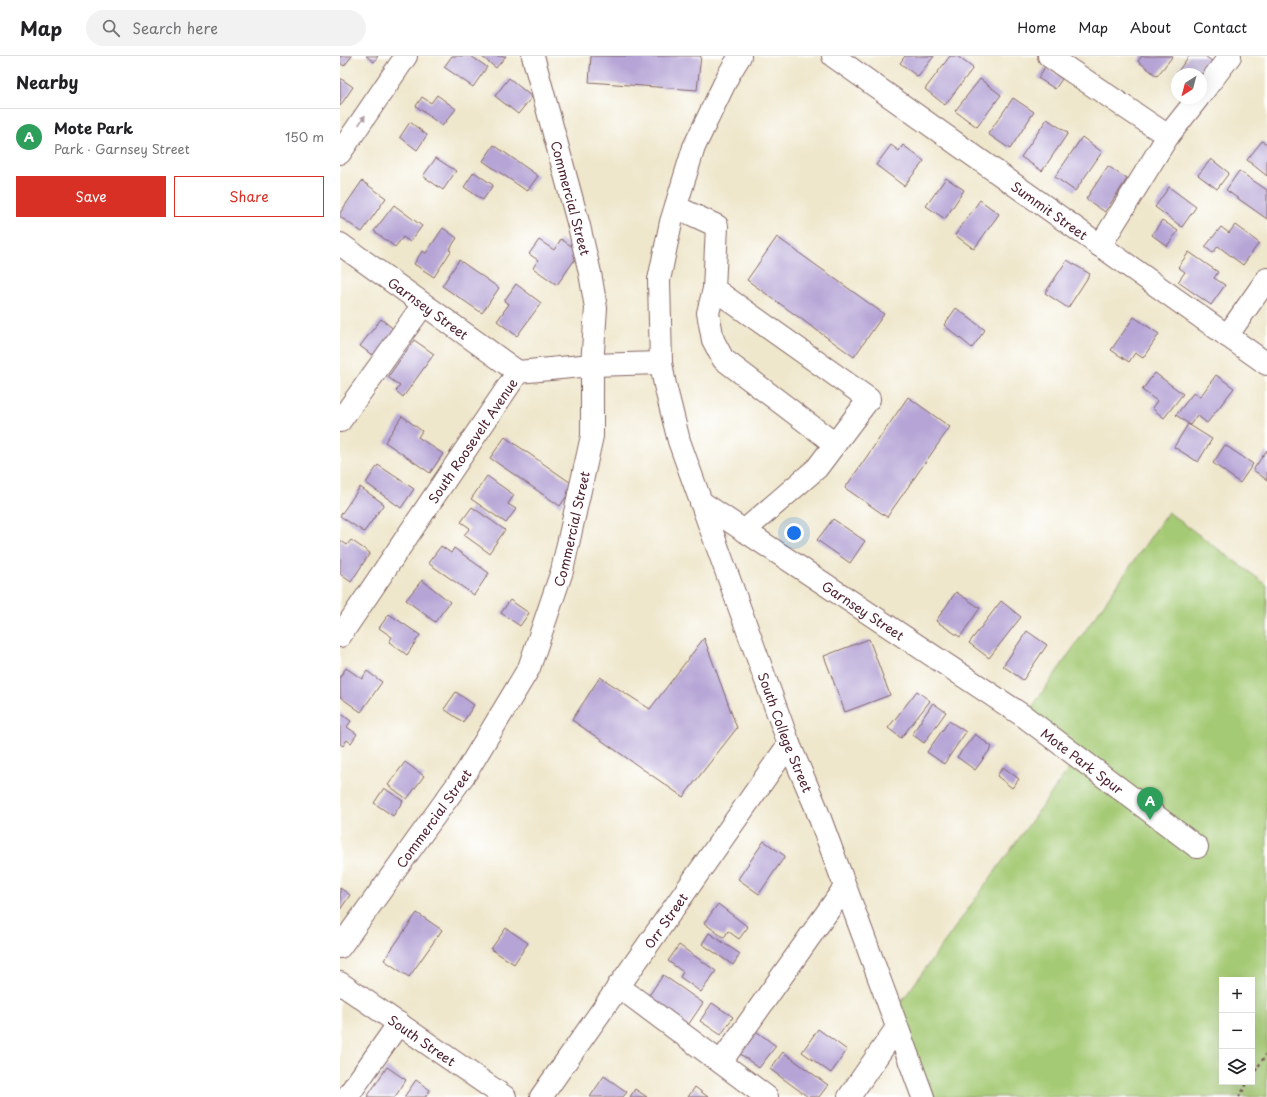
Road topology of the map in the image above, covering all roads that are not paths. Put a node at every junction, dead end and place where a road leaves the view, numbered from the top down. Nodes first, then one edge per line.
1 (406, 56) edge
2 (532, 56) edge
3 (740, 56) edge
4 (833, 56) edge
5 (1049, 56) edge
6 (1230, 56) edge
7 (1207, 86) edge
8 (1193, 104) edge
9 (1168, 136) junction
10 (340, 153) edge
11 (676, 207) junction
12 (340, 244) edge
13 (1100, 246) junction
14 (1267, 280) edge
15 (714, 289) junction
16 (423, 305) junction
17 (1227, 336) junction
18 (661, 363) junction
19 (1267, 364) edge
20 (592, 365) junction
21 (518, 372) junction
22 (340, 421) edge
23 (835, 444) junction
24 (701, 502) junction
25 (744, 531) junction
26 (340, 636) edge
27 (1025, 717) joint
28 (790, 744) junction
29 (1197, 847) dead end
30 (846, 887) junction
31 (340, 947) edge
32 (340, 983) edge
33 (618, 986) junction
34 (399, 1023) junction
35 (896, 1029) junction
36 (721, 1062) junction
37 (347, 1097) edge
38 (505, 1097) edge
39 (541, 1097) edge
40 (767, 1097) edge
41 (849, 1097) edge
42 (923, 1097) edge

10 -> 1 street
2 - 20 street, Commercial Street
3 - 11 street
4 - 13 street, Summit Street
5 - 9 street
6 - 7 street
8 - 9 street
9 - 13 street
11 - 15 street
11 - 18 street
12 - 16 street, Garnsey Street
13 - 17 street, Summit Street
14 - 17 street
15 - 23 street
15 - 23 street
16 - 21 street, Garnsey Street
16 - 22 street
17 - 19 street, Summit Street
18 - 20 street, South Roosevelt Avenue
18 - 24 street, South College Street
20 - 21 street, South Roosevelt Avenue
20 - 31 street, Commercial Street
21 - 26 street, South Roosevelt Avenue
23 - 25 street
24 - 25 street, Garnsey Street
24 - 28 street, South College Street
25 - 27 street, Garnsey Street
27 - 29 street, Mote Park Spur
28 - 30 street, South College Street
28 - 33 street, Orr Street
30 - 35 street, South College Street
30 - 36 street
32 - 34 street, South Street
33 - 36 street
33 - 39 street, Orr Street
34 - 37 street
34 - 38 street, South Street
35 - 41 street
35 - 42 street, South College Street
36 - 40 street

